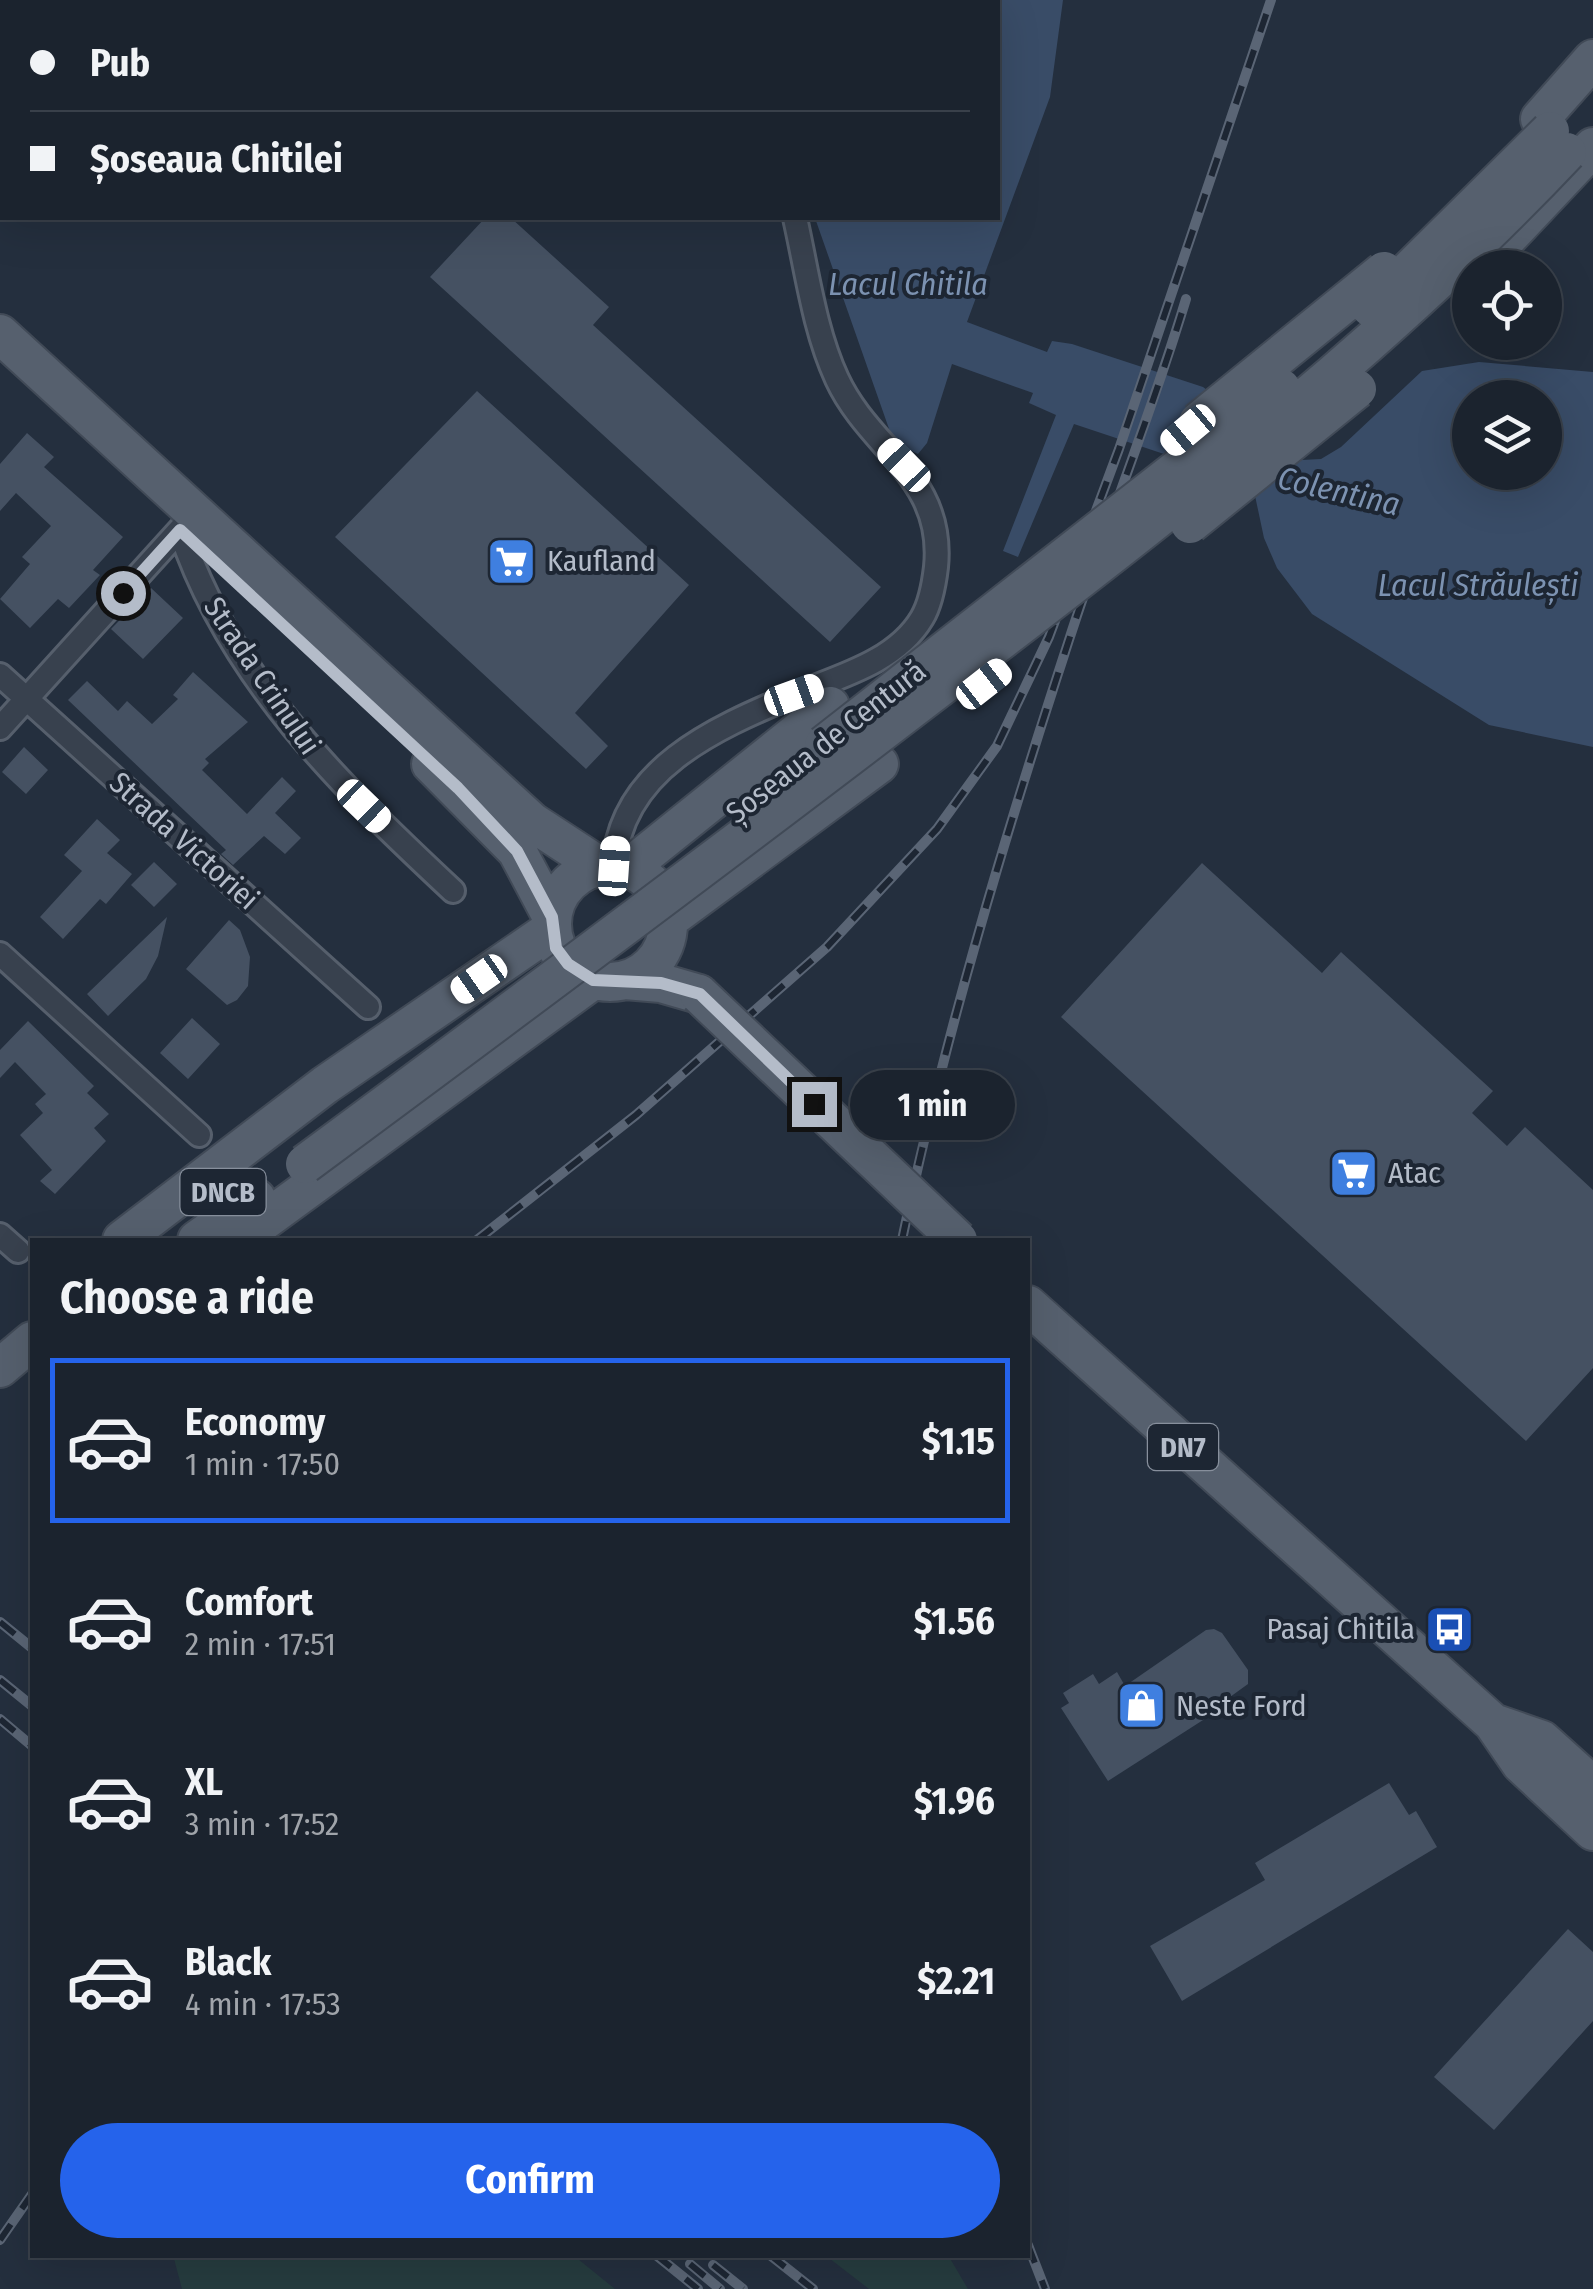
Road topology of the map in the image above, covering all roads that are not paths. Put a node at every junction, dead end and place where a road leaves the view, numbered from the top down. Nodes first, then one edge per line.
1 (1593, 59) edge
2 (1593, 82) edge
3 (1593, 123) edge
4 (1565, 143) edge
5 (795, 220) edge
6 (1492, 250) edge
7 (1452, 295) edge
8 (0, 334) edge
9 (0, 365) edge
10 (188, 521) junction
11 (0, 675) edge
12 (26, 698) junction
13 (0, 728) edge
14 (614, 867) junction
15 (452, 891) dead end
16 (552, 923) junction
17 (667, 929) junction
18 (0, 954) edge
19 (609, 980) junction
20 (700, 994) junction
21 (368, 1007) dead end
22 (199, 1135) dead end
23 (298, 1154) junction
24 (0, 1235) edge
25 (125, 1238) edge
26 (161, 1238) edge
27 (199, 1238) edge
28 (241, 1238) edge
29 (956, 1238) edge
30 (18, 1251) dead end
31 (1030, 1306) edge
32 (1579, 1788) edge
33 (1593, 1830) edge

1 - 4 main road
2 - 4 main road, Șoseaua de Centură / DNCB
3 - 4 main road, Șoseaua de Centură / DNCB
4 - 6 main road
4 - 14 main road, bridge
4 - 23 main road, Șoseaua de Centură / DNCB, bridge
5 - 14 street
7 - 17 main road, bridge
8 - 10 main road
9 - 10 main road
10 - 12 street
10 - 14 main road
10 - 15 street, Strada Crinului
10 - 16 main road
11 - 12 street, Strada Victoriei
12 - 13 street
12 - 21 street, Strada Victoriei
14 - 16 main road
14 - 17 main road
16 - 19 main road
16 - 25 main road
17 - 19 main road
17 - 20 main road
18 - 22 street
19 - 20 main road
19 - 28 main road
20 - 29 main road, bridge
23 - 26 main road, Șoseaua de Centură / DNCB
23 - 27 main road, Șoseaua de Centură / DNCB
24 - 30 street
31 - 32 main road, DN7
32 - 33 main road, DN7

